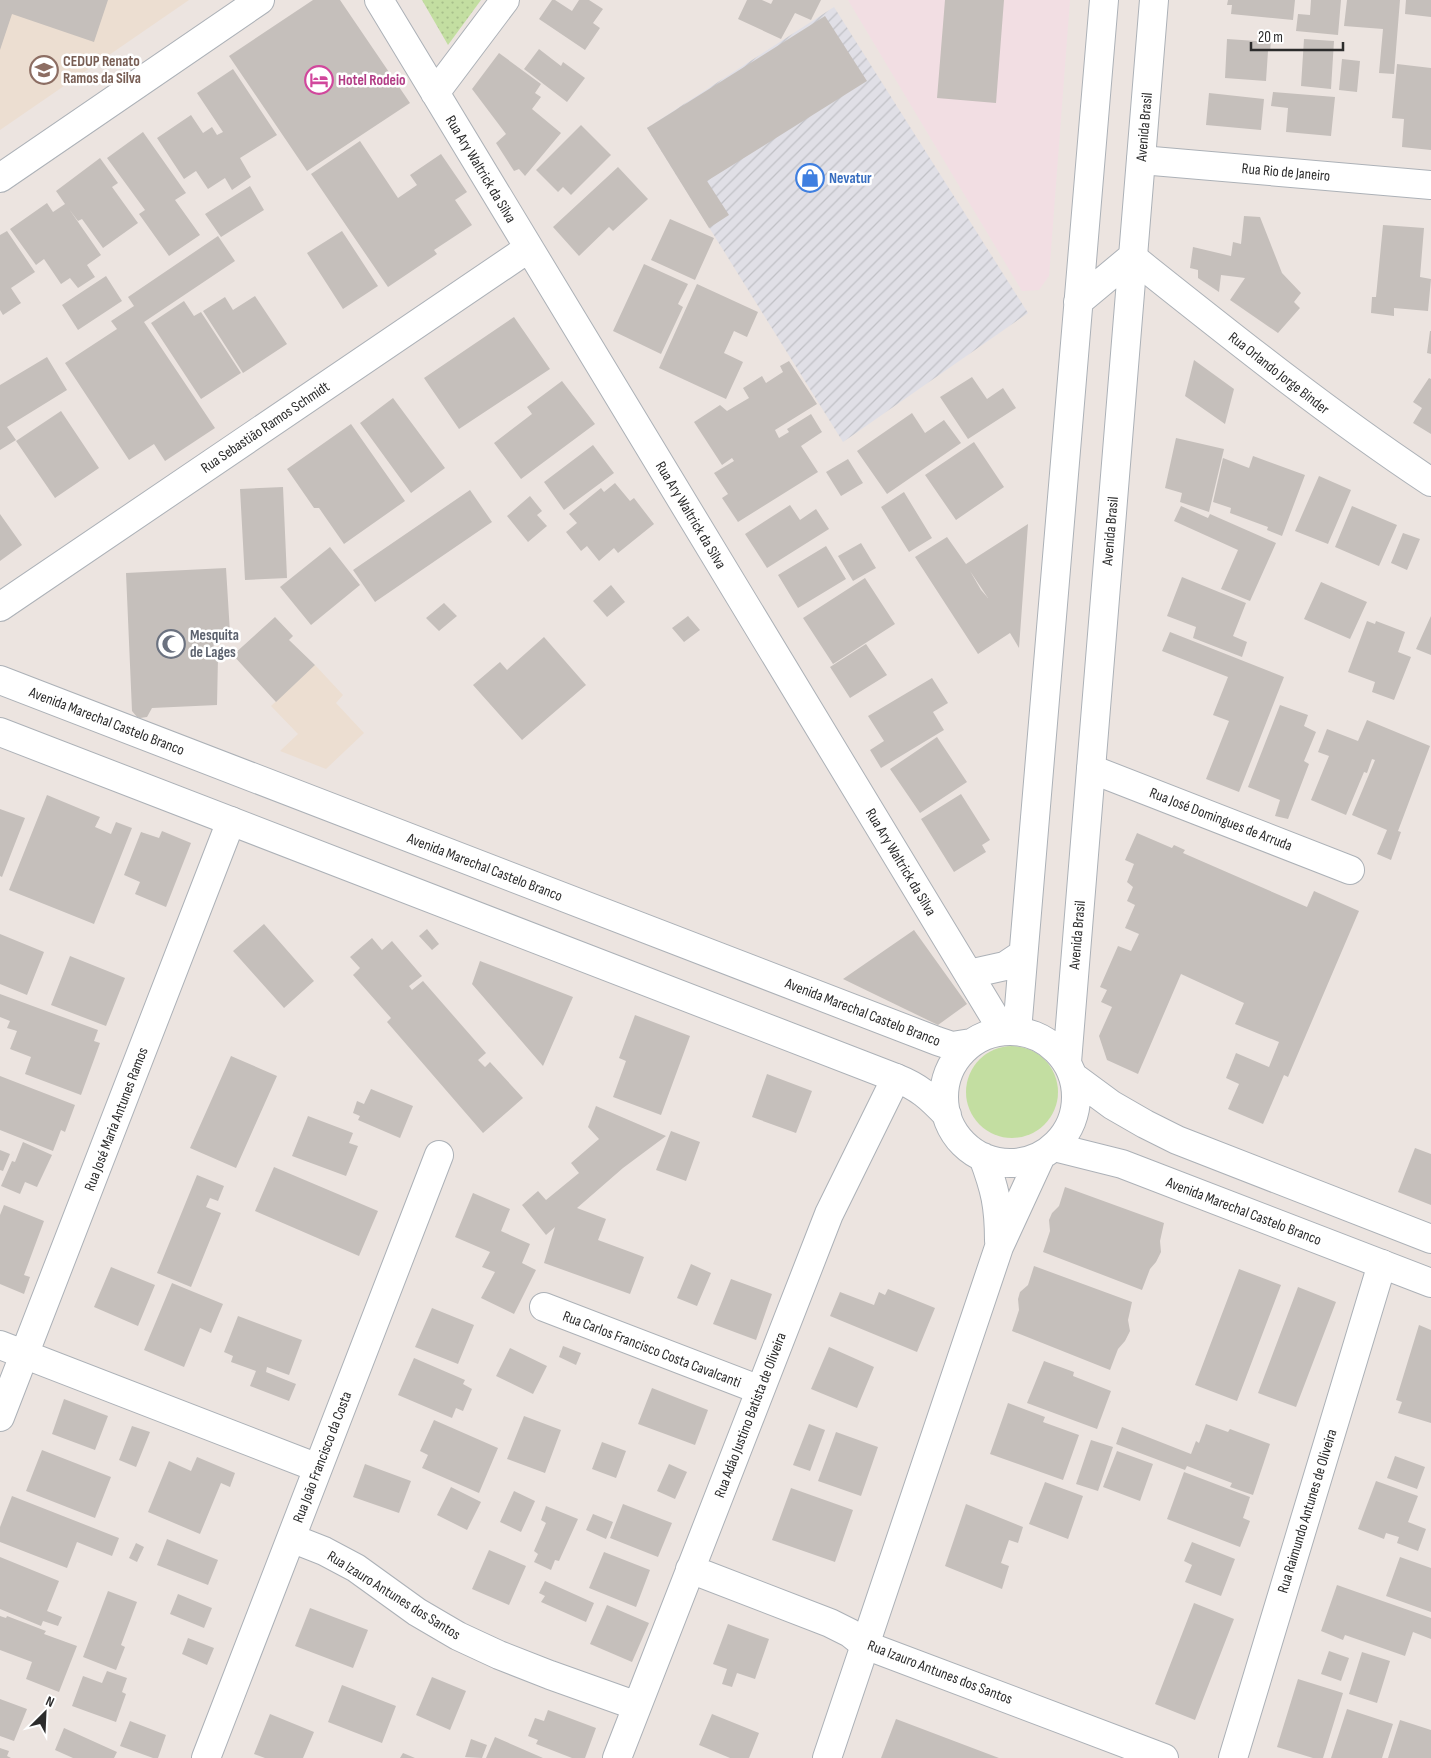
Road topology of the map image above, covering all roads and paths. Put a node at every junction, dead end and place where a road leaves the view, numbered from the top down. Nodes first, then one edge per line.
1 (260, 0) edge
2 (379, 0) edge
3 (506, 0) edge
4 (1104, 0) edge
5 (1154, 0) edge
6 (435, 93) junction
7 (1141, 160) junction
8 (0, 178) edge
9 (1431, 185) edge
10 (529, 248) junction
11 (1132, 257) junction
12 (1078, 302) junction
13 (1431, 482) edge
14 (0, 607) edge
15 (0, 680) edge
16 (0, 692) edge
17 (39, 695) junction
18 (0, 732) edge
19 (1091, 769) junction
20 (231, 821) junction
21 (1350, 870) dead end
22 (1023, 954) junction
23 (969, 974) junction
24 (1010, 1031) junction
25 (971, 1043) junction
26 (1070, 1070) junction
27 (896, 1078) junction
28 (947, 1115) junction
29 (1047, 1151) junction
30 (438, 1155) dead end
31 (983, 1157) junction
32 (1431, 1239) edge
33 (999, 1247) junction
34 (1382, 1264) junction
35 (1431, 1283) edge
36 (544, 1307) dead end
37 (12, 1349) edge
38 (760, 1390) junction
39 (0, 1417) edge
40 (318, 1468) junction
41 (291, 1538) junction
42 (690, 1569) junction
43 (865, 1645) junction
44 (637, 1706) junction
45 (206, 1758) edge
46 (617, 1758) edge
47 (827, 1758) edge
48 (1164, 1758) edge
49 (1232, 1758) edge

1 - 8 street
2 - 6 street, Rua Ary Waltrick da Silva
3 - 6 street
4 - 12 street
5 - 7 street, Avenida Brasil
6 - 10 street, Rua Ary Waltrick da Silva
7 - 9 street, Rua Rio de Janeiro
7 - 11 street, Avenida Brasil
10 - 14 street, Rua Sebastião Ramos Schmidt
10 - 23 street, Rua Ary Waltrick da Silva
11 - 12 street
11 - 13 street, Rua Orlando Jorge Binder
11 - 19 street, Avenida Brasil
12 - 22 street
15 - 17 street, Avenida Marechal Castelo Branco
16 - 17 street
17 - 25 street, Avenida Marechal Castelo Branco
18 - 20 street
19 - 21 street, Rua José Domingues de Arruda
19 - 26 street, Avenida Brasil
20 - 27 street
20 - 37 street, Rua José Maria Antunes Ramos
22 - 23 street
22 - 24 street
23 - 24 street, Rua Ary Waltrick da Silva
24 - 25 street
24 - 26 street
25 - 28 street
26 - 29 street
26 - 32 street
27 - 28 street
27 - 38 street, Rua Adão Justino Batista de Oliveira
28 - 31 street
29 - 31 street
29 - 33 street
29 - 34 street, Avenida Marechal Castelo Branco
30 - 40 street, Rua João Francisco da Costa
31 - 33 street
33 - 43 street
34 - 35 street, Avenida Marechal Castelo Branco
34 - 49 street, Rua Raimundo Antunes de Oliveira
36 - 38 street, Rua Carlos Francisco Costa Cavalcanti
37 - 39 street, Rua José Maria Antunes Ramos
37 - 40 street
38 - 42 street, Rua Adão Justino Batista de Oliveira
40 - 41 street, Rua João Francisco da Costa
41 - 44 street, Rua Izauro Antunes dos Santos
41 - 45 street, Rua João Francisco da Costa
42 - 43 street, Rua Izauro Antunes dos Santos
42 - 44 street, Rua Adão Justino Batista de Oliveira
43 - 47 street
43 - 48 street, Rua Izauro Antunes dos Santos
44 - 46 street, Rua Adão Justino Batista de Oliveira

